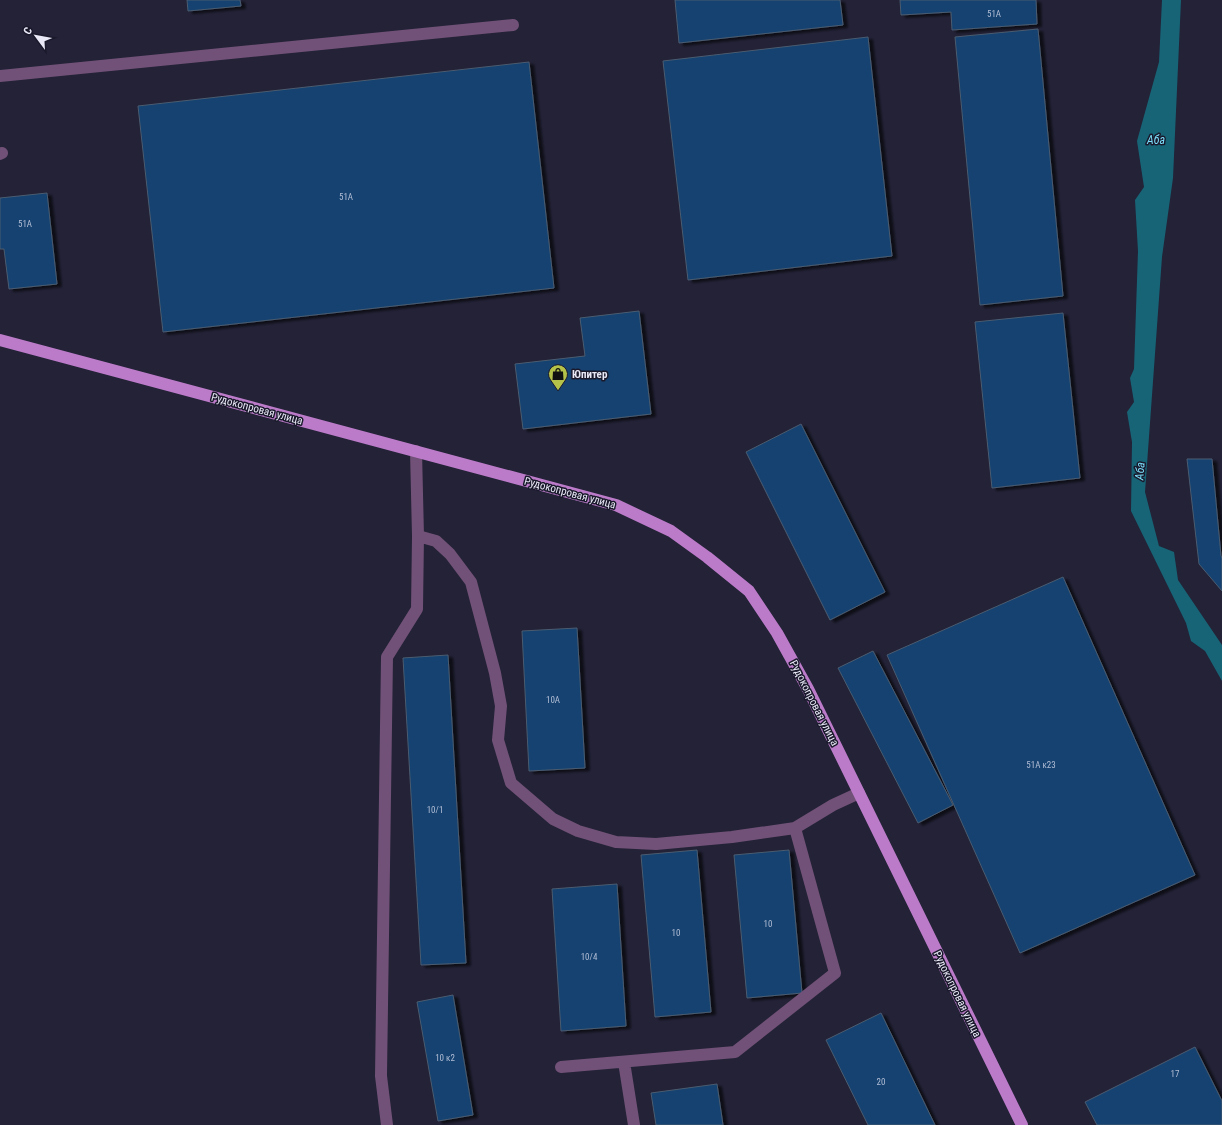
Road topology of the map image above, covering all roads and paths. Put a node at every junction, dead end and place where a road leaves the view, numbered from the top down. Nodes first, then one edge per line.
1 (513, 25) dead end
2 (0, 76) edge
3 (0, 340) edge
4 (416, 451) junction
5 (418, 536) junction
6 (859, 793) junction
7 (795, 828) junction
8 (624, 1062) junction
9 (561, 1067) dead end
10 (387, 1125) edge
11 (634, 1125) edge
12 (1022, 1125) edge

1 - 2 street
3 - 4 main road, Рудокопровая улица
4 - 5 street
4 - 6 main road, Рудокопровая улица
5 - 7 street
5 - 10 street
6 - 7 street
6 - 12 main road, Рудокопровая улица
7 - 8 street
8 - 9 street
8 - 11 street

